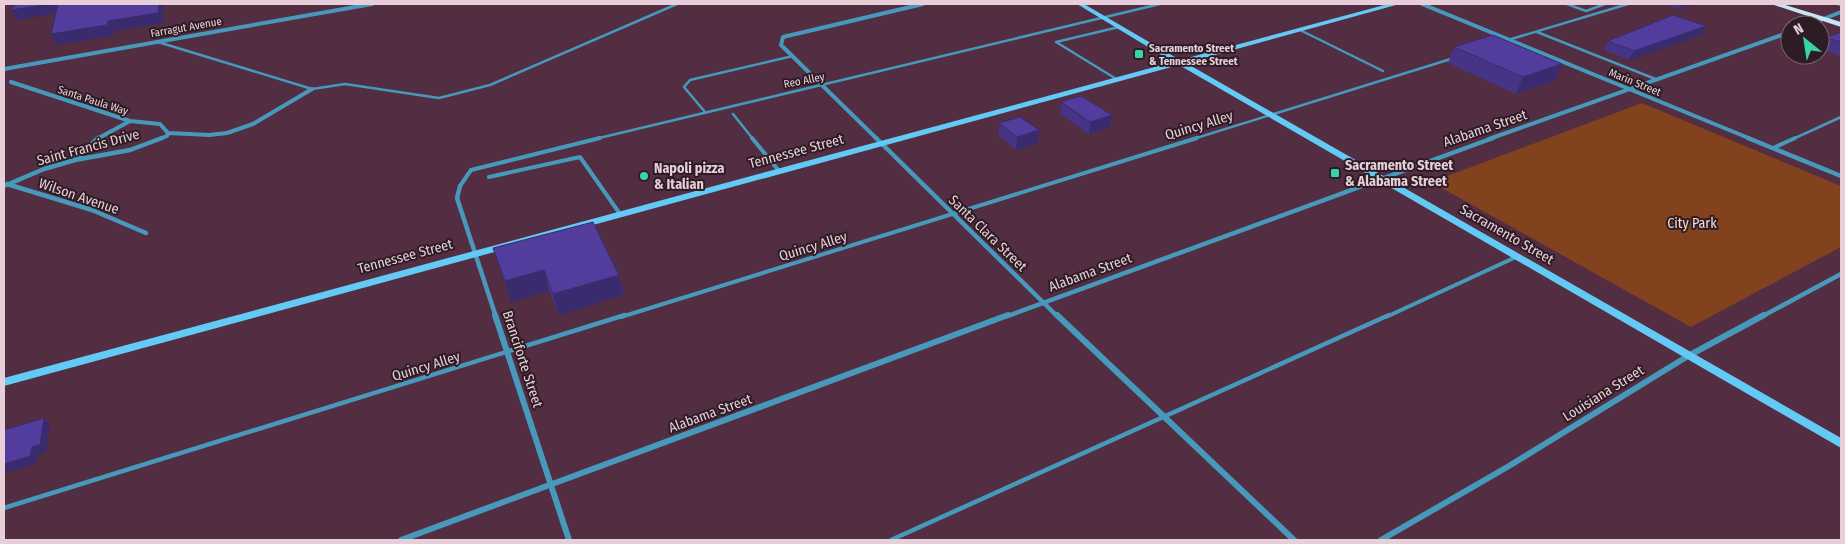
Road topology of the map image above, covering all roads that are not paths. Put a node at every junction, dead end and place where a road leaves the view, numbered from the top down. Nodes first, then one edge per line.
1 (372, 4) edge
2 (677, 4) edge
3 (923, 4) edge
4 (1080, 4) edge
5 (1160, 4) edge
6 (1394, 4) edge
7 (1422, 4) edge
8 (1567, 4) edge
9 (1605, 4) edge
10 (1610, 4) edge
11 (1628, 4) edge
12 (1775, 4) edge
13 (1619, 6) junction
14 (1586, 11) junction
15 (1595, 14) junction
16 (1810, 15) edge
17 (1102, 18) junction
18 (1119, 27) junction
19 (1300, 30) junction
20 (1537, 32) junction
21 (1780, 36) edge
22 (1509, 40) junction
23 (155, 41) junction
24 (1500, 43) edge
25 (1463, 54) edge
26 (793, 56) junction
27 (1180, 61) junction
28 (4, 70) edge
29 (1383, 71) dead end
30 (1118, 80) junction
31 (1658, 80) junction
32 (11, 82) dead end
33 (822, 86) junction
34 (312, 89) junction
35 (1631, 90) junction
36 (705, 112) junction
37 (733, 114) dead end
38 (1269, 116) junction
39 (1841, 117) edge
40 (130, 121) junction
41 (168, 132) junction
42 (880, 144) junction
43 (1773, 148) junction
44 (75, 160) junction
45 (779, 171) junction
46 (1841, 176) edge
47 (489, 177) dead end
48 (1380, 178) junction
49 (5, 184) edge
50 (460, 186) joint
51 (620, 214) junction
52 (953, 214) junction
53 (146, 233) dead end
54 (474, 253) junction
55 (1516, 257) junction
56 (1841, 274) edge
57 (1044, 303) junction
58 (508, 352) junction
59 (1688, 356) junction
60 (4, 382) edge
61 (1165, 418) junction
62 (1841, 444) edge
63 (551, 485) junction
64 (4, 508) edge
65 (401, 540) edge
66 (569, 540) edge
67 (891, 540) edge
68 (1294, 540) edge
69 (1381, 540) edge

1 - 23 street, Farragut Avenue
2 - 34 lane
3 - 26 street, Santa Clara Street
4 - 17 main road, Sacramento Street
5 - 17 lane, Reo Alley
6 - 19 main road, Tennessee Street
7 - 22 street, Marin Street
8 - 14 lane
9 - 14 lane
10 - 13 lane
11 - 13 lane
12 - 16 main road
13 - 15 lane
14 - 15 lane
15 - 20 lane
17 - 18 main road, Sacramento Street
17 - 33 lane, Reo Alley
18 - 27 main road, Sacramento Street
18 - 30 lane
19 - 27 main road, Tennessee Street
19 - 29 lane
20 - 22 lane
20 - 31 lane
21 - 31 street, Alabama Street
22 - 24 lane
22 - 35 street, Marin Street
23 - 28 street, Farragut Avenue
23 - 34 lane
25 - 38 lane, Quincy Alley
26 - 33 street, Santa Clara Street
26 - 36 lane
27 - 30 main road, Tennessee Street
27 - 38 main road, Sacramento Street
30 - 42 main road, Tennessee Street
31 - 35 street, Alabama Street
32 - 40 street, Santa Paula Way
33 - 36 lane, Reo Alley
33 - 42 street, Santa Clara Street
34 - 41 street
35 - 43 street, Marin Street
35 - 48 street, Alabama Street
36 - 50 lane, Reo Alley
37 - 45 lane
38 - 48 main road, Sacramento Street
38 - 52 lane, Quincy Alley
39 - 43 lane
40 - 41 street, Santa Paula Way
40 - 44 street
41 - 44 street, Saint Francis Drive
42 - 45 main road, Tennessee Street
42 - 52 street, Santa Clara Street
43 - 46 street, Marin Street
44 - 49 street, Saint Francis Drive
45 - 51 main road, Tennessee Street
47 - 51 lane
48 - 55 main road, Sacramento Street
48 - 57 street, Alabama Street
49 - 53 street, Wilson Avenue
50 - 54 street, Branciforte Street
51 - 54 main road, Tennessee Street
52 - 57 street, Santa Clara Street
52 - 58 lane, Quincy Alley
54 - 58 street, Branciforte Street
54 - 60 main road, Tennessee Street
55 - 59 main road, Sacramento Street
55 - 61 lane
56 - 59 street, Louisiana Street
57 - 61 street, Santa Clara Street
57 - 63 street, Alabama Street
58 - 63 street, Branciforte Street
58 - 64 lane, Quincy Alley
59 - 62 main road, Sacramento Street
59 - 69 street, Louisiana Street
61 - 67 lane
61 - 68 street, Santa Clara Street
63 - 65 street, Alabama Street
63 - 66 street, Branciforte Street

